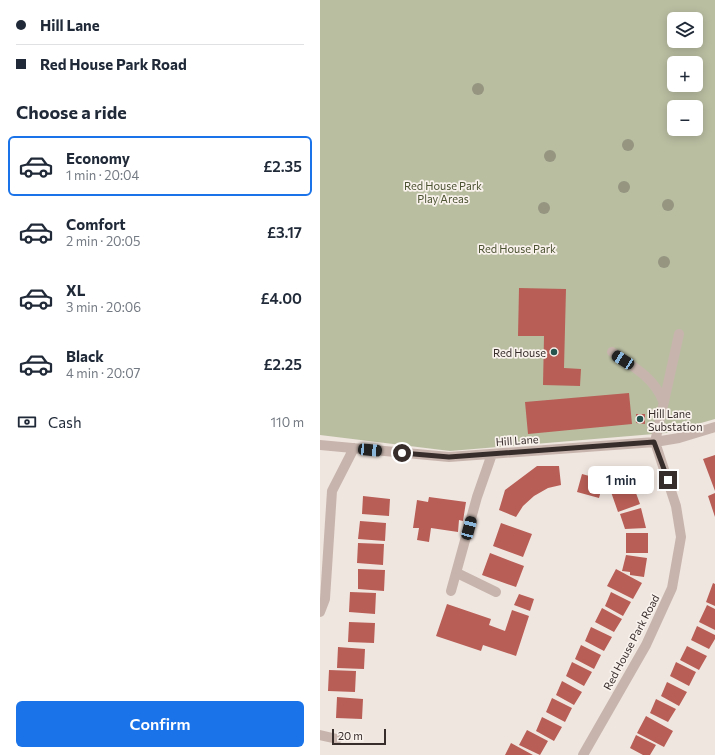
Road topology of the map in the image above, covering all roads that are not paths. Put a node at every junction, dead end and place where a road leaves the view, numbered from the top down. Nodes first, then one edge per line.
1 (679, 334) dead end
2 (612, 352) dead end
3 (663, 401) junction
4 (715, 427) edge
5 (654, 442) junction
6 (320, 445) edge
7 (354, 448) junction
8 (492, 454) junction
9 (457, 573) junction
10 (451, 591) dead end
11 (496, 592) dead end
12 (320, 612) edge
13 (320, 735) edge
14 (337, 738) dead end
15 (583, 755) edge

1 - 3 street
2 - 3 street
3 - 5 street
4 - 5 street, Hill Lane
5 - 8 street, Hill Lane
5 - 15 street, Red House Park Road
6 - 7 street, Hill Lane
7 - 8 street, Hill Lane
7 - 12 street
8 - 9 street
9 - 10 street
9 - 11 street
13 - 14 street

